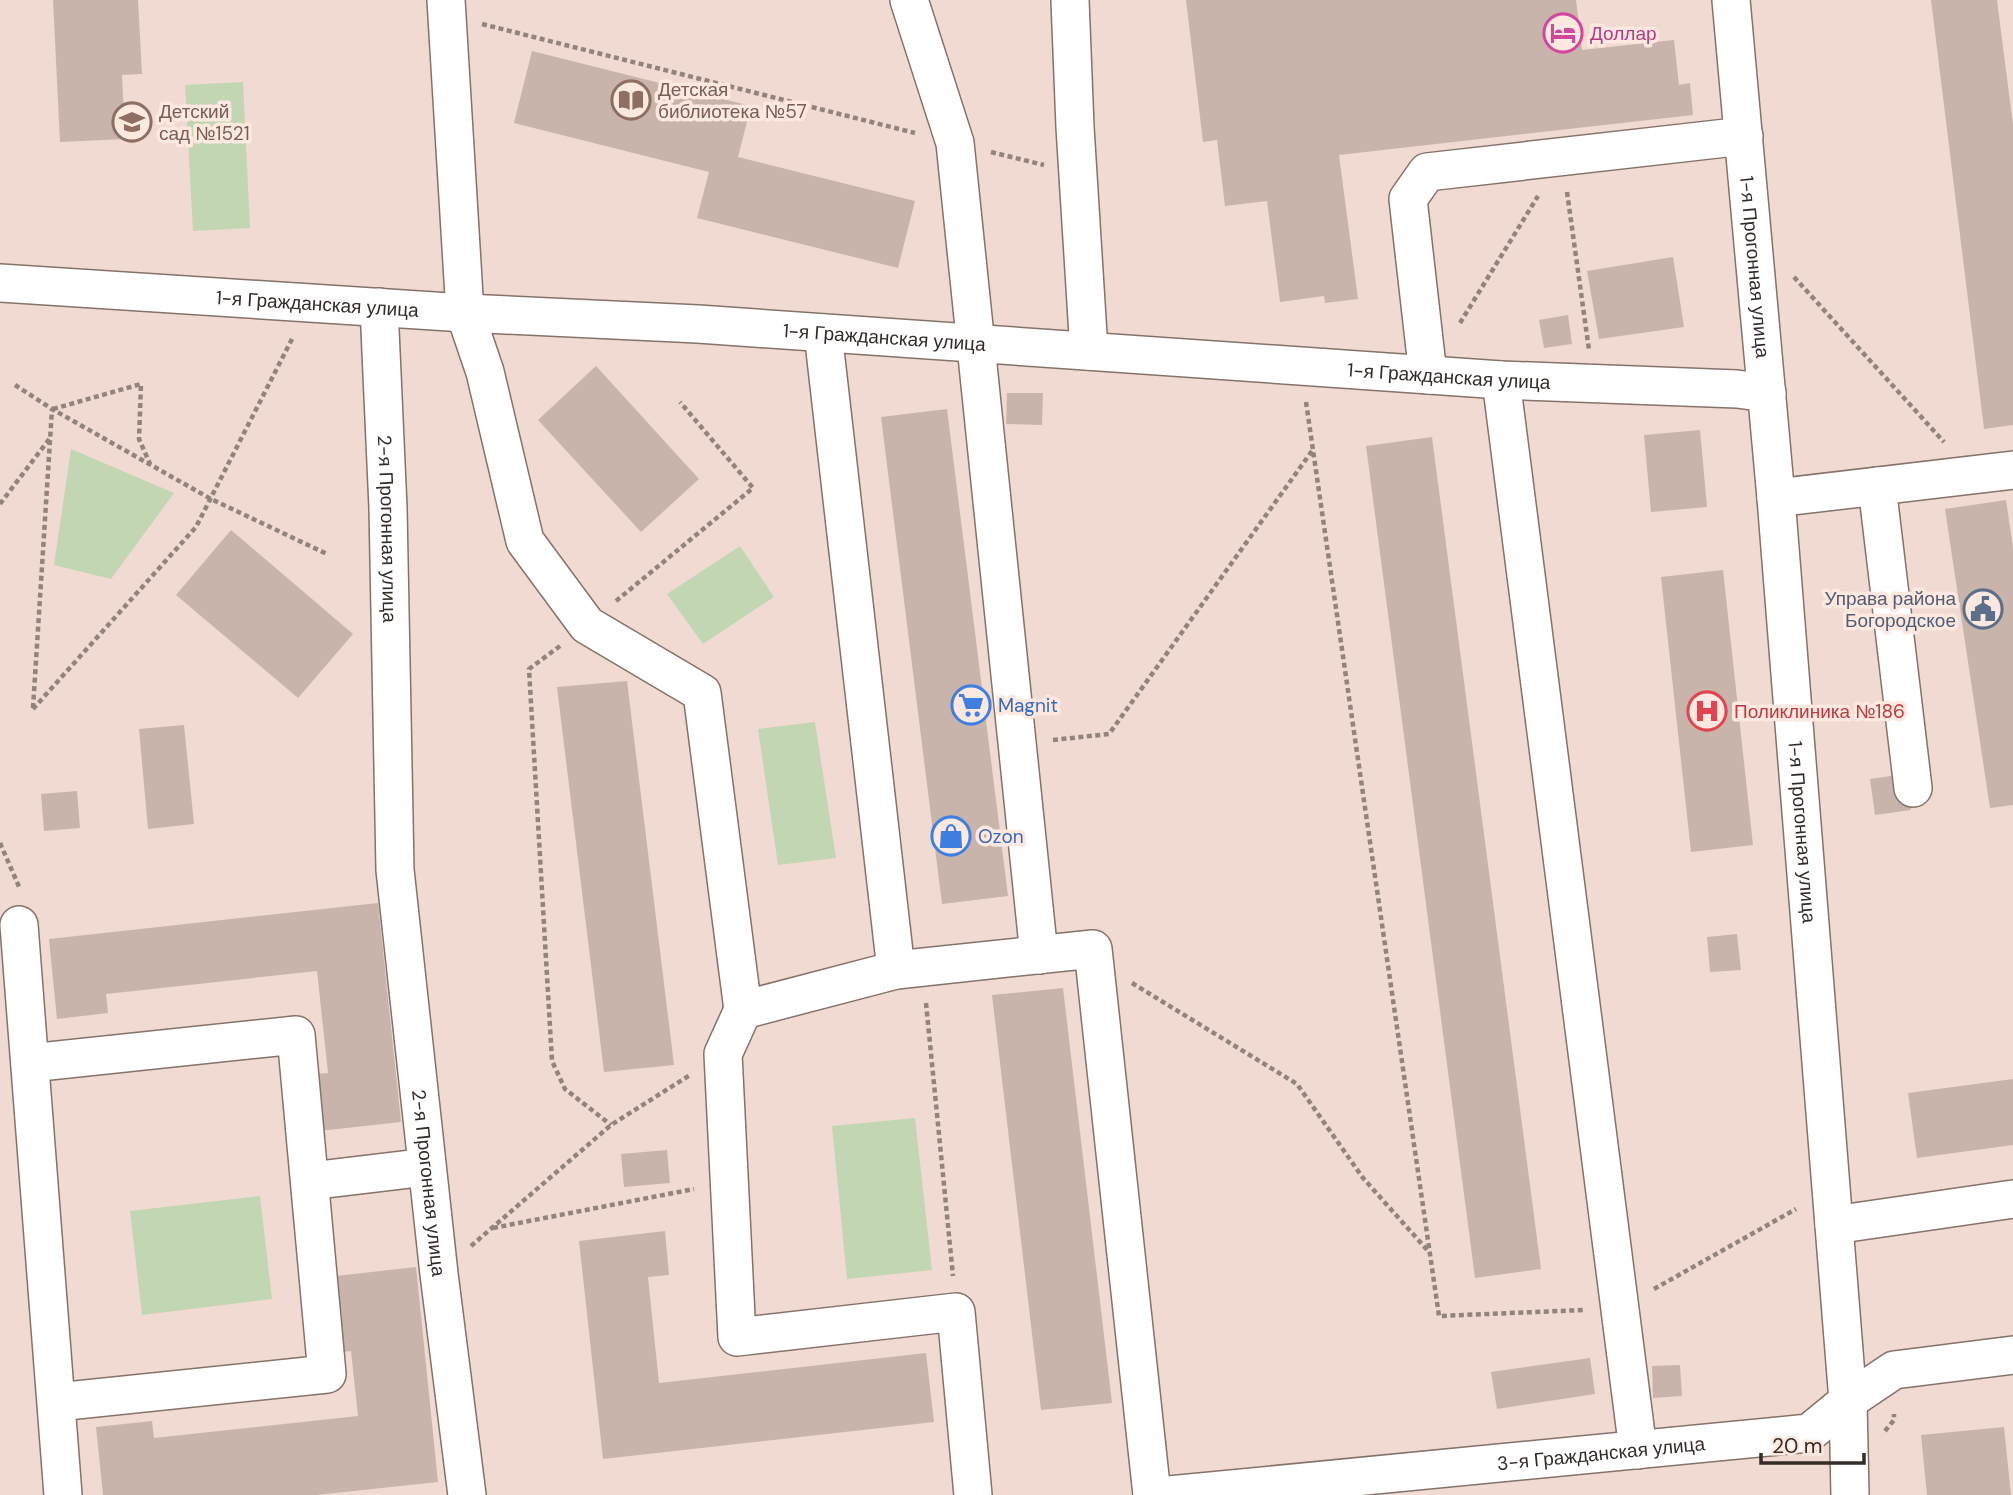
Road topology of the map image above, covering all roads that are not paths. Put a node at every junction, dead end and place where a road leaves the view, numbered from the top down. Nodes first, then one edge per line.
1 (909, 0) edge
2 (1070, 0) edge
3 (1731, 0) edge
4 (447, 7) edge
5 (1744, 136) junction
6 (0, 283) edge
7 (379, 307) junction
8 (465, 313) junction
9 (823, 333) junction
10 (976, 344) junction
11 (1089, 351) junction
12 (1428, 375) junction
13 (1501, 380) junction
14 (1767, 393) junction
15 (2013, 470) edge
16 (1877, 486) junction
17 (1776, 498) junction
18 (1913, 788) dead end
19 (20, 908) road end
20 (1039, 955) junction
21 (910, 969) junction
22 (743, 1010) junction
23 (30, 1063) junction
24 (427, 1167) junction
25 (310, 1181) junction
26 (2013, 1199) edge
27 (1833, 1225) junction
28 (2013, 1355) edge
29 (1848, 1401) junction
30 (57, 1402) junction
31 (1638, 1450) junction
32 (63, 1495) edge
33 (467, 1495) edge
34 (973, 1495) edge
35 (1152, 1495) edge
36 (1169, 1495) edge
37 (1850, 1495) edge

1 - 10 street
2 - 11 street
3 - 5 street, 1-я Прогонная улица
4 - 8 street
5 - 12 street
5 - 14 street, 1-я Прогонная улица
6 - 7 street, 1-я Гражданская улица
7 - 8 street, 1-я Гражданская улица
7 - 24 street, 2-я Прогонная улица
8 - 9 street, 1-я Гражданская улица
8 - 22 street
9 - 10 street, 1-я Гражданская улица
9 - 21 street
10 - 11 street, 1-я Гражданская улица
10 - 20 street
11 - 12 street, 1-я Гражданская улица
12 - 13 street, 1-я Гражданская улица
13 - 14 street, 1-я Гражданская улица
13 - 31 street
14 - 17 street, 1-я Прогонная улица
15 - 16 street
16 - 17 street
16 - 18 street
17 - 27 street, 1-я Прогонная улица
19 - 23 street
20 - 21 street
20 - 35 street
21 - 22 street
22 - 34 street
23 - 25 street
23 - 30 street
24 - 25 street
24 - 33 street, 2-я Прогонная улица
25 - 30 street
26 - 27 street
27 - 29 street, 1-я Прогонная улица
28 - 29 street, 3-я Гражданская улица
29 - 31 street, 3-я Гражданская улица
29 - 37 street, 1-я Прогонная улица
30 - 32 street
31 - 36 street, 3-я Гражданская улица

